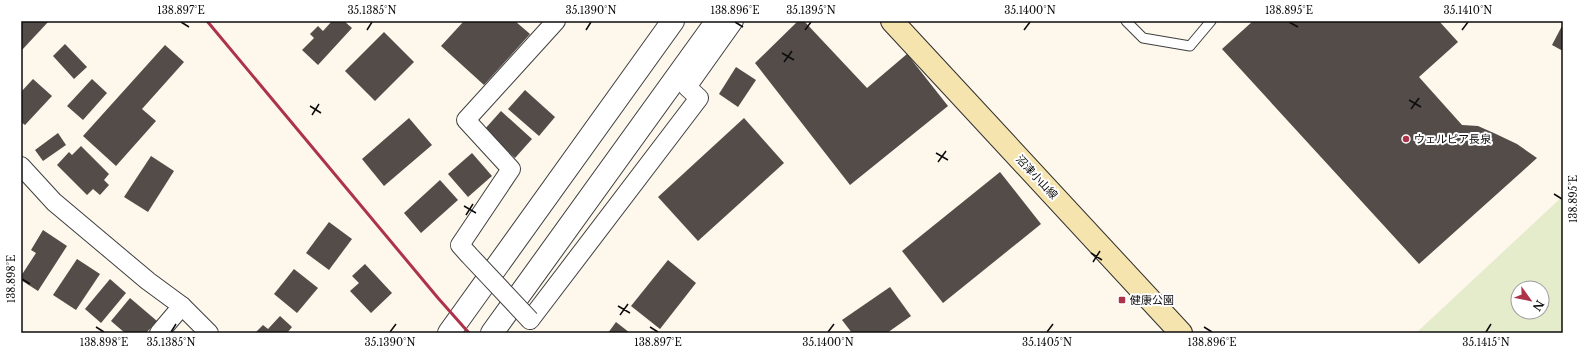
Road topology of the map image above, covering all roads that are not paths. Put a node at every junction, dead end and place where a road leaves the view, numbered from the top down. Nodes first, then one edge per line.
1 (556, 21) edge
2 (673, 21) edge
3 (716, 21) edge
4 (734, 21) edge
5 (892, 21) edge
6 (1126, 21) edge
7 (1211, 21) edge
8 (21, 166) edge
9 (182, 306) junction
10 (159, 333) edge
11 (209, 333) edge
12 (449, 333) edge
13 (492, 333) edge
14 (1181, 333) edge

1 - 4 street, bridge
2 - 12 street
3 - 13 street
5 - 14 main road, 沼津小山線
6 - 7 lane
8 - 9 street
9 - 10 street
9 - 11 street

